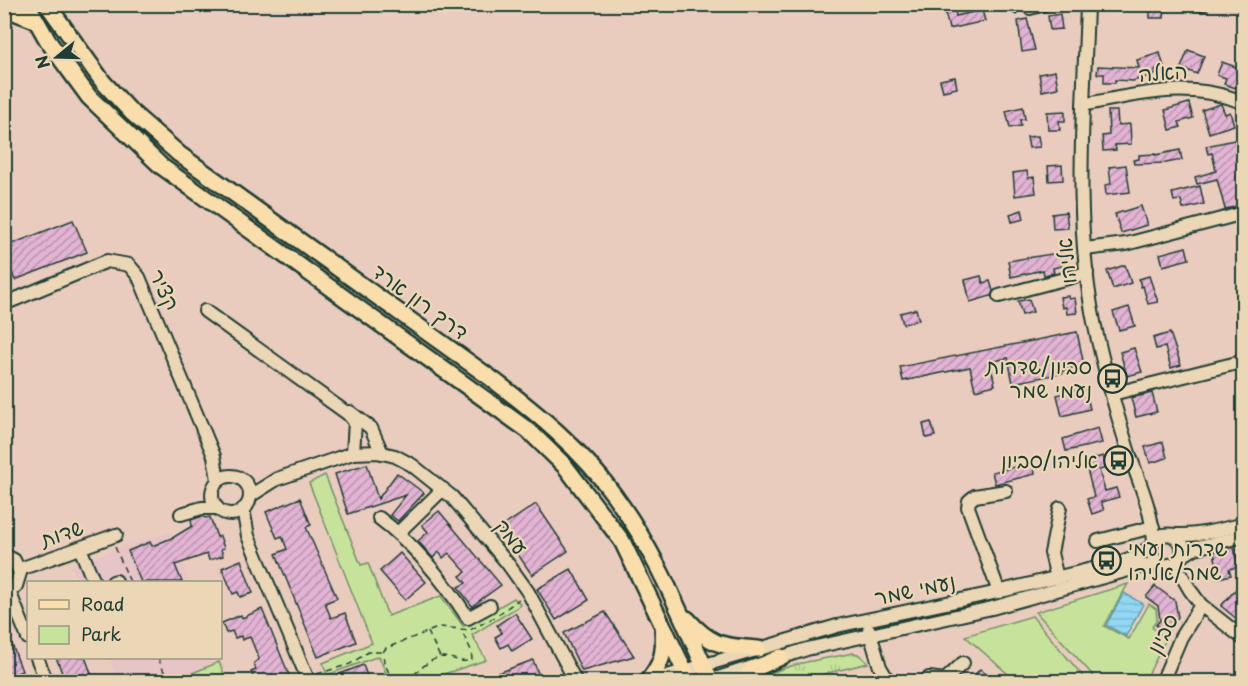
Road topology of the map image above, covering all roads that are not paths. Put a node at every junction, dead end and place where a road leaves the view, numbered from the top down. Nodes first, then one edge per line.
1 (27, 4) edge
2 (47, 4) edge
3 (1045, 4) edge
4 (1087, 4) edge
5 (4, 8) edge
6 (1030, 8) dead end
7 (35, 20) junction
8 (1244, 103) edge
9 (1083, 105) junction
10 (1244, 213) edge
11 (1085, 249) junction
12 (1087, 273) junction
13 (999, 296) dead end
14 (4, 304) edge
15 (205, 310) dead end
16 (1241, 362) dead end
17 (1112, 394) junction
18 (338, 407) junction
19 (353, 453) junction
20 (382, 453) junction
21 (214, 456) junction
22 (232, 476) junction
23 (277, 479) junction
24 (219, 480) junction
25 (245, 482) junction
26 (443, 489) junction
27 (1006, 491) dead end
28 (212, 494) junction
29 (250, 496) junction
30 (1148, 506) junction
31 (217, 507) junction
32 (1060, 508) dead end
33 (243, 509) junction
34 (186, 512) junction
35 (230, 514) junction
36 (379, 518) dead end
37 (1244, 524) edge
38 (181, 527) dead end
39 (1153, 527) junction
40 (398, 533) junction
41 (1169, 535) junction
42 (113, 536) road end
43 (248, 536) junction
44 (1244, 536) edge
45 (1098, 541) dead end
46 (1153, 544) junction
47 (80, 548) junction
48 (4, 555) edge
49 (1179, 560) junction
50 (1159, 564) junction
51 (20, 569) junction
52 (1057, 578) junction
53 (94, 581) edge
54 (7, 592) edge
55 (999, 592) junction
56 (1201, 605) junction
57 (490, 606) dead end
58 (678, 609) junction
59 (869, 620) junction
60 (662, 624) junction
61 (870, 635) junction
62 (27, 636) edge
63 (1244, 639) edge
64 (758, 649) junction
65 (781, 657) junction
66 (38, 659) edge
67 (963, 663) dead end
68 (687, 676) edge
69 (708, 677) edge
70 (308, 680) edge
71 (47, 681) edge
72 (574, 681) edge
73 (647, 681) edge
74 (743, 681) edge
75 (889, 681) edge
76 (925, 681) edge
77 (1162, 681) edge

1 - 7 main road, דרך רון ארד
2 - 58 main road, דרך רון ארד
3 - 6 street
4 - 9 street, אליהו
5 - 7 main road
7 - 60 main road, דרך רון ארד
8 - 9 street, האלה
9 - 11 street, אליהו
10 - 11 street
11 - 12 street, אליהו
12 - 13 street
12 - 17 street, אליהו
14 - 21 street, קציר
15 - 18 street
16 - 17 street
17 - 30 street, אליהו
18 - 19 street
18 - 20 street
19 - 20 street, עמק
19 - 23 street, עמק
20 - 26 street, עמק
21 - 22 street, קציר
21 - 24 street, קציר
22 - 24 street
22 - 25 street
23 - 25 street, עמק
23 - 29 street, עמק
24 - 28 street
25 - 29 street
26 - 40 street
26 - 72 street, עמק
27 - 55 street
28 - 31 street
28 - 34 street
29 - 33 street
30 - 39 street, אליהו
30 - 41 street, אליהו
31 - 34 street
31 - 35 street
32 - 52 street
33 - 35 street
33 - 43 street
34 - 38 street
35 - 43 street
36 - 40 street
37 - 41 street
39 - 45 street
39 - 46 street, אליהו
40 - 57 street
41 - 46 street
41 - 49 street
42 - 47 street, שדות
43 - 70 street
44 - 49 street
46 - 50 street
46 - 52 street, נעמי שמר
47 - 51 street, שדות
47 - 53 street
48 - 51 street
49 - 50 street
49 - 56 street
50 - 61 street, נעמי שמר
51 - 54 street
52 - 55 street, נעמי שמר
54 - 62 street
55 - 59 street, נעמי שמר
56 - 63 street
56 - 77 street, סביון
58 - 64 main road
58 - 69 main road, דרך רון ארד
59 - 61 street
59 - 64 street, נעמי שמר
60 - 68 main road, דרך רון ארד
60 - 73 main road
61 - 65 street, נעמי שמר
61 - 75 street
64 - 69 street, נעמי שמר
65 - 69 street, נעמי שמר
65 - 74 main road
66 - 71 street
67 - 76 street
68 - 69 street, נעמי שמר
68 - 73 street, נעמי שמר

